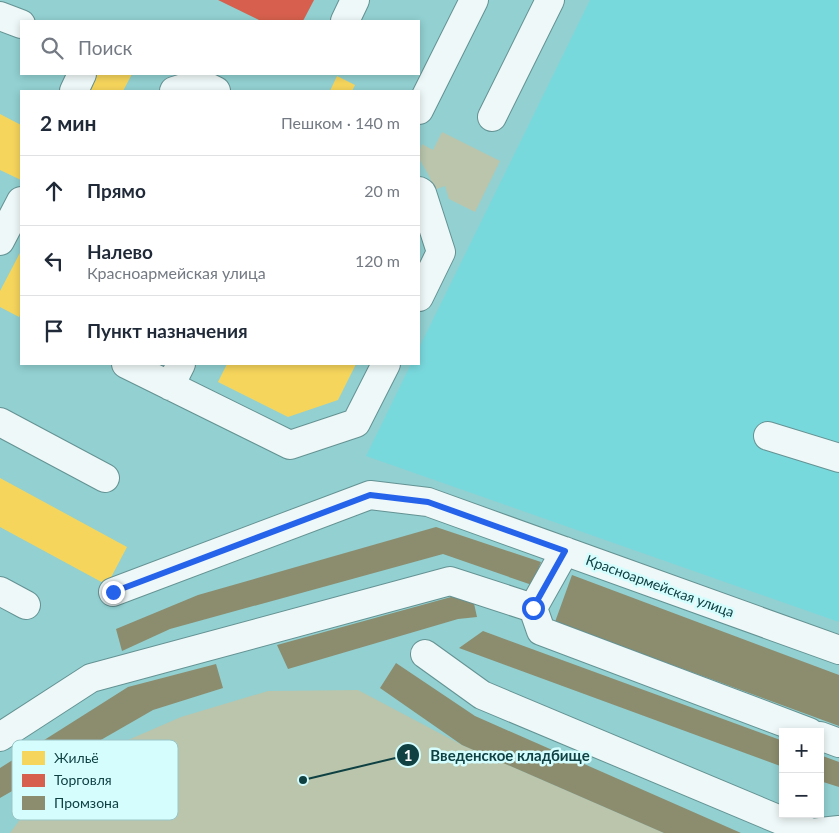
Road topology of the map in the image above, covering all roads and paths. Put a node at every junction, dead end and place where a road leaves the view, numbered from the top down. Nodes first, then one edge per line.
1 (355, 0) edge
2 (474, 0) edge
3 (550, 0) edge
4 (0, 16) edge
5 (345, 20) edge
6 (20, 24) edge
7 (82, 75) edge
8 (74, 90) edge
9 (177, 90) edge
10 (214, 90) edge
11 (420, 108) edge
12 (492, 117) dead end
13 (420, 192) edge
14 (12, 209) edge
15 (0, 241) edge
16 (420, 295) edge
17 (130, 365) edge
18 (385, 365) edge
19 (175, 375) edge
20 (0, 422) edge
21 (768, 436) dead end
22 (839, 458) edge
23 (105, 478) dead end
24 (565, 551) junction
25 (0, 591) edge
26 (113, 592) dead end
27 (26, 605) dead end
28 (533, 608) junction
29 (839, 650) edge
30 (425, 654) dead end
31 (798, 728) edge
32 (0, 737) edge
33 (824, 737) edge
34 (839, 743) edge
35 (839, 830) edge

1 - 5 street
2 - 11 street
3 - 12 street
4 - 6 street
7 - 8 street
9 - 10 street
13 - 16 street
14 - 15 street
17 - 19 street
18 - 19 street
20 - 23 street
21 - 22 street
24 - 26 street, Красноармейская улица
24 - 28 street
24 - 29 street, Красноармейская улица
25 - 27 street
28 - 31 street
28 - 32 street
30 - 35 street
33 - 34 street

